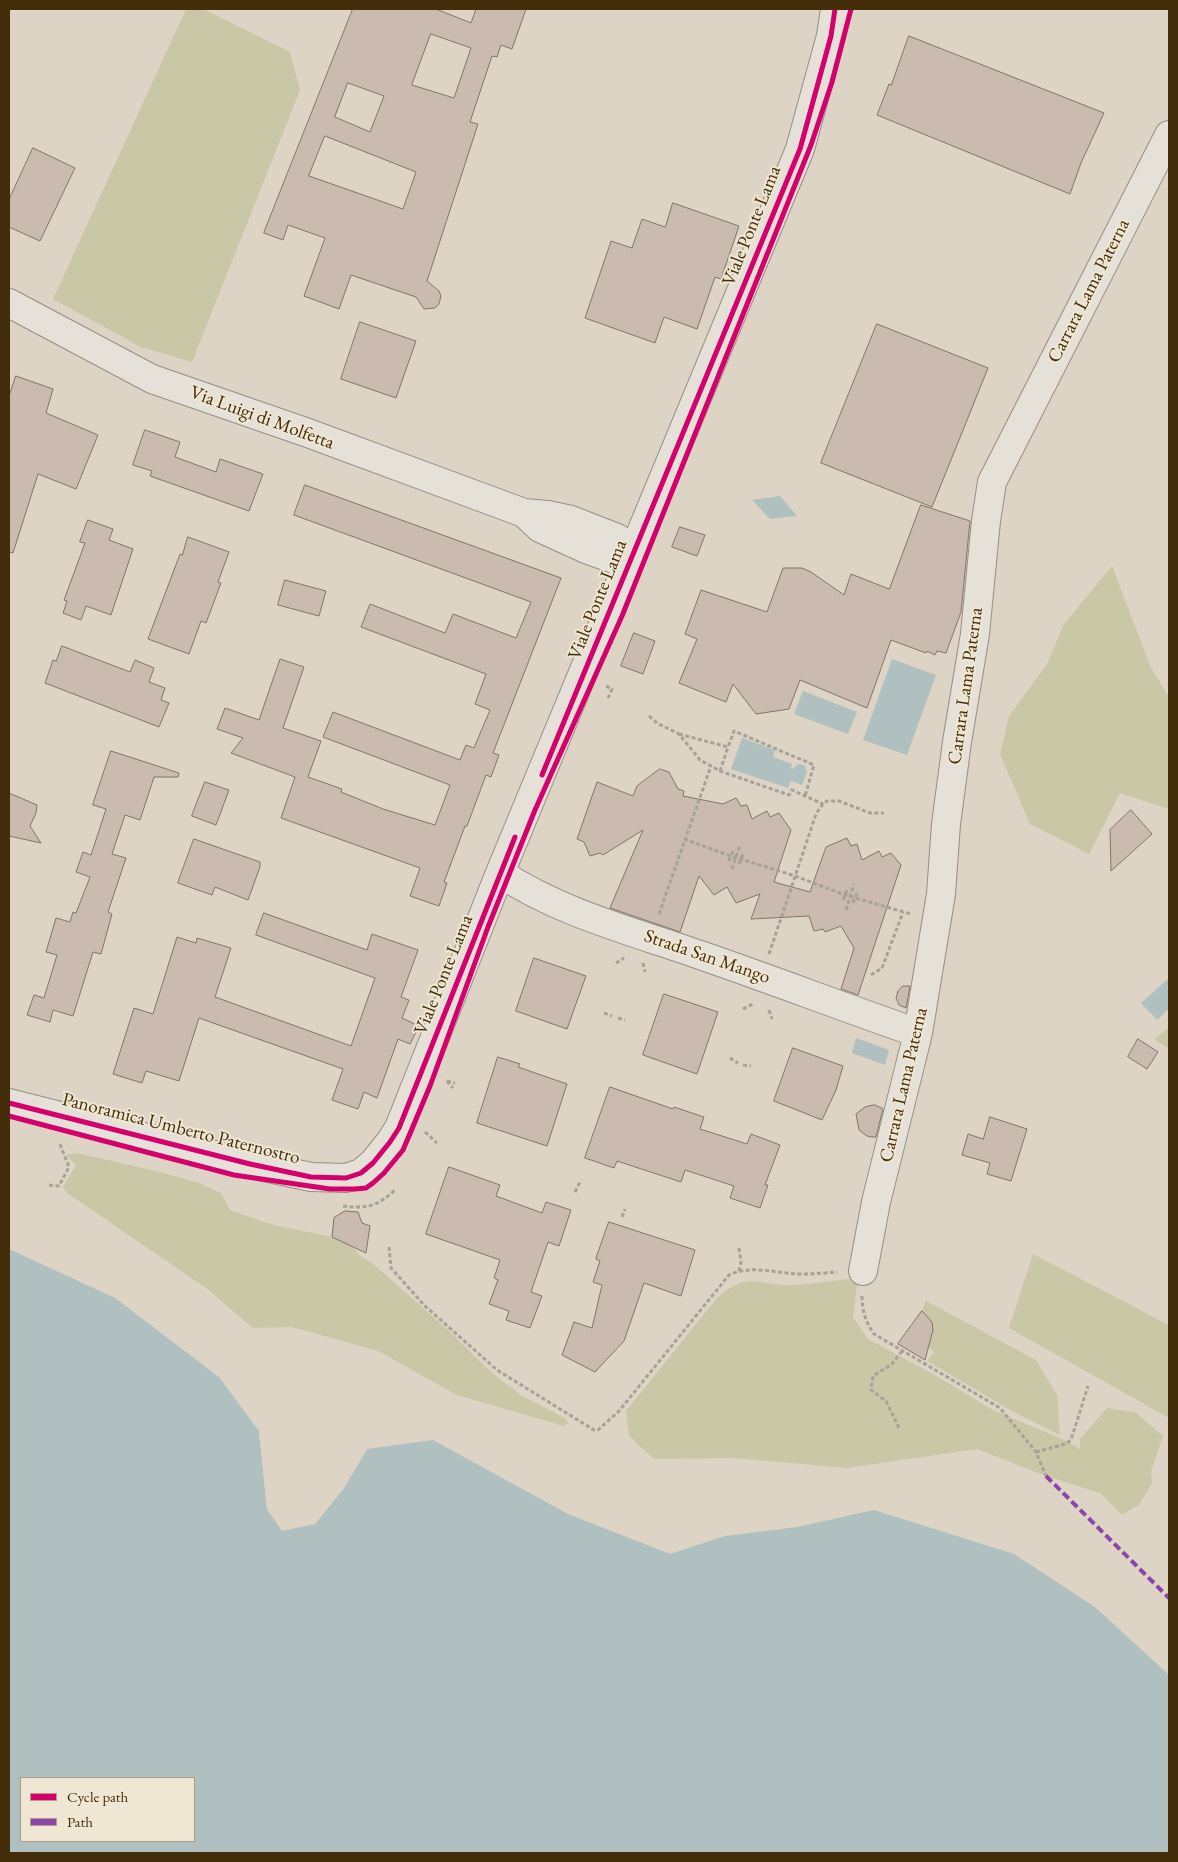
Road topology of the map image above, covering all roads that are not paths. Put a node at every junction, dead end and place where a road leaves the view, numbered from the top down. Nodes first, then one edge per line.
1 (835, 9) edge
2 (1169, 135) edge
3 (9, 304) edge
4 (632, 555) junction
5 (500, 873) junction
6 (918, 1033) junction
7 (9, 1103) edge
8 (346, 1178) joint
9 (863, 1271) road end

1 - 4 street, Viale Ponte Lama
2 - 6 street, Carrara Lama Paterna
3 - 4 street, Via Luigi di Molfetta
4 - 5 street, Viale Ponte Lama
5 - 6 street, Strada San Mango
5 - 8 street, Viale Ponte Lama
6 - 9 street, Carrara Lama Paterna
7 - 8 street, Panoramica Umberto Paternostro

